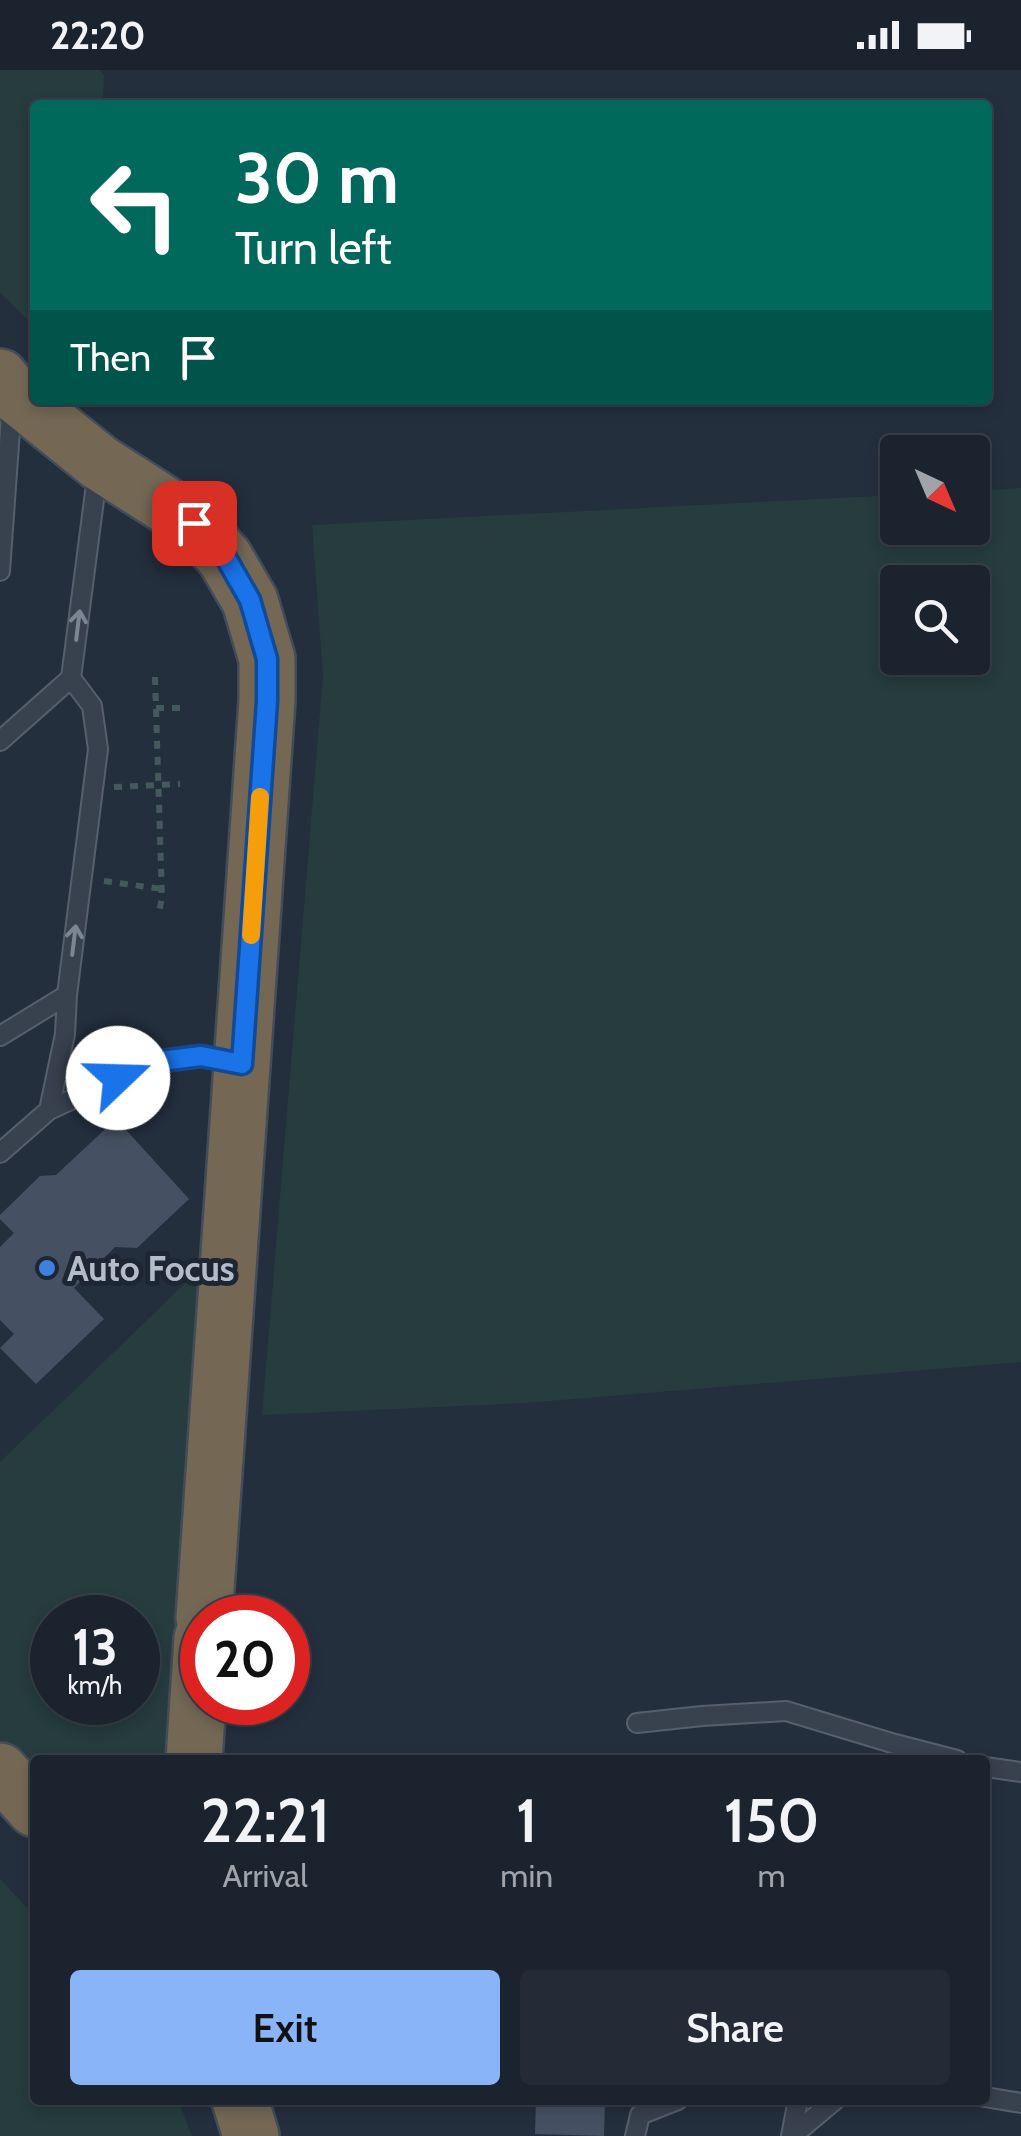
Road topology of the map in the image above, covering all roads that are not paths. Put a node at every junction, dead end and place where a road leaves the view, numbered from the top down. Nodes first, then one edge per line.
1 (6, 408) edge
2 (100, 463) junction
3 (0, 571) edge
4 (71, 678) junction
5 (0, 740) edge
6 (67, 995) junction
7 (0, 1036) edge
8 (242, 1064) junction
9 (48, 1110) junction
10 (0, 1154) edge
11 (206, 1595) edge
12 (637, 1723) dead end
13 (196, 1725) edge
14 (194, 1755) edge
15 (938, 1755) edge
16 (990, 1768) edge
17 (0, 1772) edge
18 (1021, 1772) edge
19 (30, 1804) edge
20 (990, 2098) edge
21 (1021, 2103) edge
22 (242, 2105) edge
23 (665, 2105) edge
24 (797, 2105) edge
25 (829, 2105) edge
26 (251, 2136) edge
27 (635, 2136) edge
28 (791, 2136) edge

1 - 2 highway
1 - 3 lane
4 -> 2 lane
2 - 8 highway
4 - 5 lane
6 -> 4 lane
6 - 7 lane
6 - 9 lane
8 - 9 lane
8 - 11 highway
9 - 10 lane
12 - 15 lane
13 - 14 highway
16 - 18 lane
17 - 19 highway
20 - 21 lane
22 - 26 highway
23 - 27 lane
24 - 28 lane
25 - 28 lane

